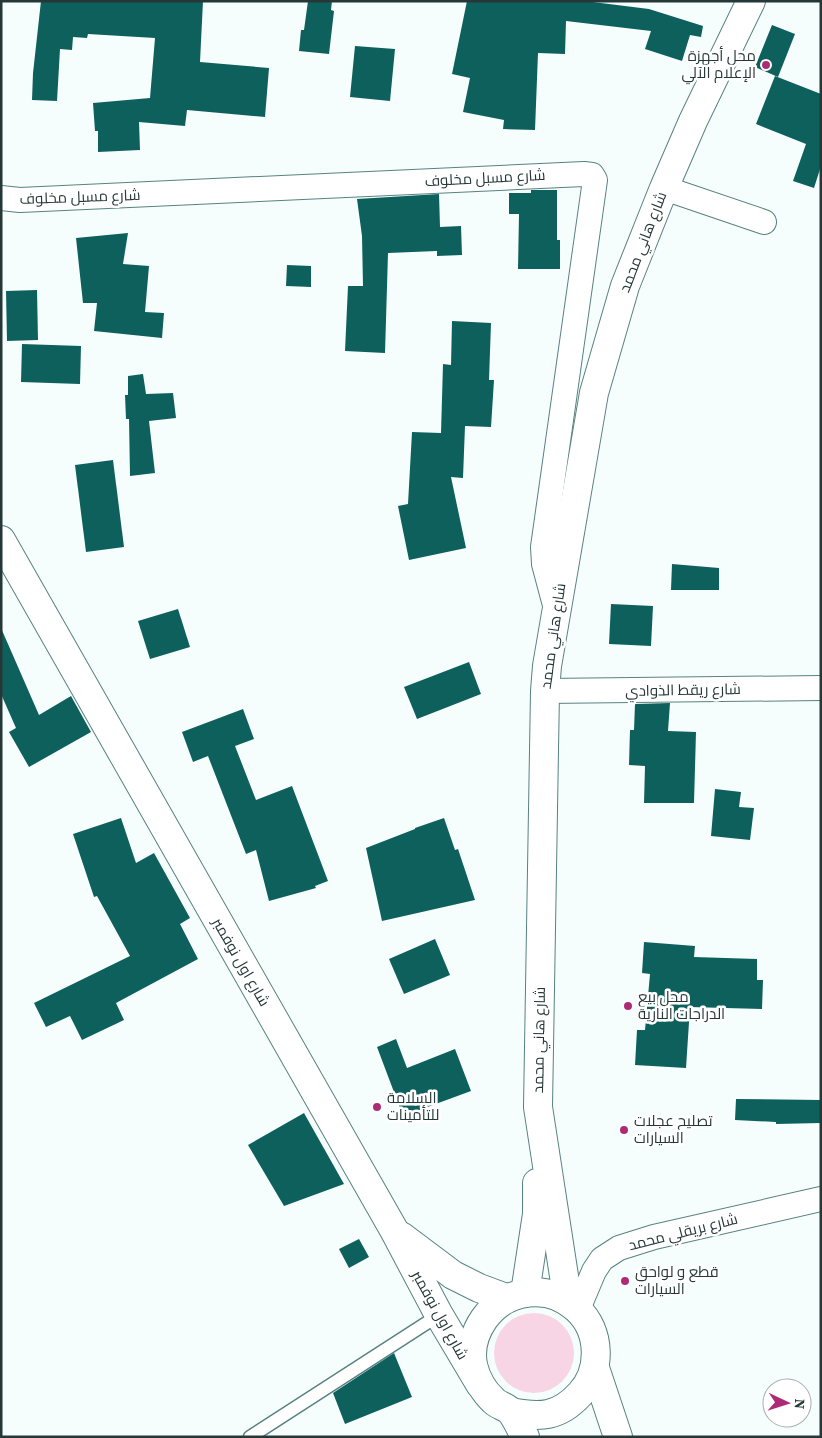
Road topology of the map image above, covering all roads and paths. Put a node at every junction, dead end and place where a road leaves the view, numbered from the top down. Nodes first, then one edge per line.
1 (751, 1) edge
2 (664, 188) junction
3 (1, 198) edge
4 (764, 222) dead end
5 (1, 540) edge
6 (556, 611) junction
7 (821, 688) edge
8 (545, 691) junction
9 (538, 1107) junction
10 (821, 1199) edge
11 (394, 1230) junction
12 (515, 1295) junction
13 (573, 1306) junction
14 (439, 1315) junction
15 (595, 1368) junction
16 (480, 1384) junction
17 (511, 1412) junction
18 (250, 1437) edge
19 (525, 1437) edge
20 (618, 1437) edge

1 - 2 main road, شارع هاني محمد
2 - 4 street
2 - 6 main road, شارع هاني محمد
3 - 6 street, شارع مسبل مخلوف
5 - 11 main road, شارع اول نوفمبر
6 - 8 main road, شارع هاني محمد
7 - 8 street, شارع ريقط الذوادي
8 - 9 main road, شارع هاني محمد
9 - 12 main road
9 - 13 main road, شارع هاني محمد
10 - 13 street, شارع بريقلي محمد
11 - 12 main road
11 - 14 main road, شارع اول نوفمبر
12 - 13 main road
12 - 16 main road
13 - 15 main road
14 - 16 main road, شارع اول نوفمبر
14 - 18 lane
15 - 17 main road
15 - 20 main road
16 - 17 main road
17 - 19 main road

